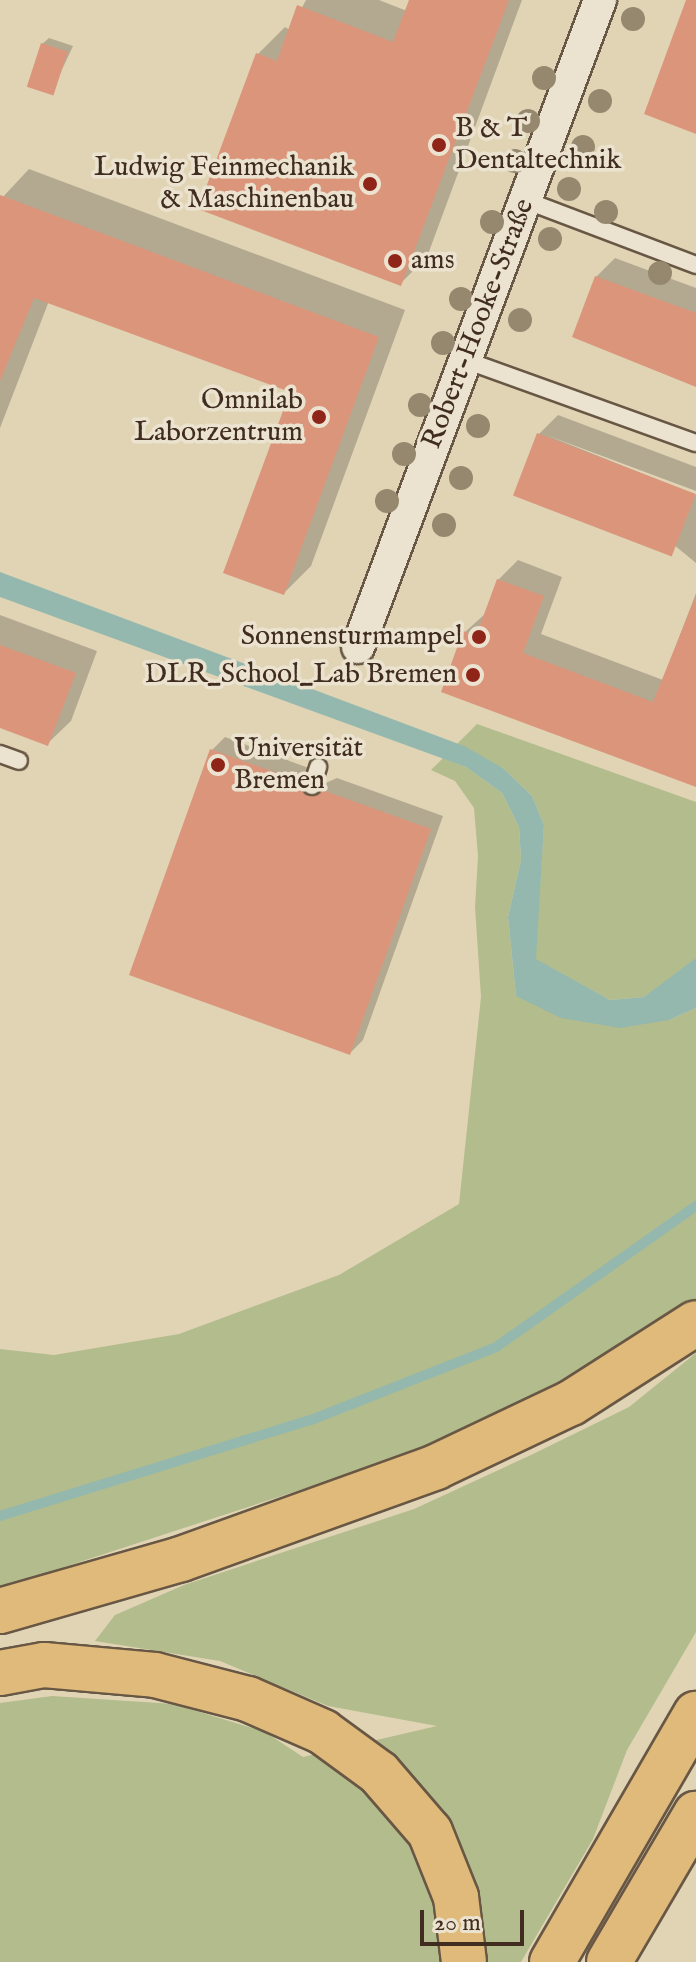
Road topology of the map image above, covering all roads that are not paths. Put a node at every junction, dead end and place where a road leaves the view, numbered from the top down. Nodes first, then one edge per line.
1 (600, 0) edge
2 (525, 200) junction
3 (696, 265) edge
4 (465, 360) junction
5 (696, 443) edge
6 (358, 647) dead end
7 (0, 754) edge
8 (19, 761) dead end
9 (318, 767) dead end
10 (312, 786) dead end
11 (696, 1323) edge
12 (0, 1611) edge
13 (0, 1673) edge
14 (696, 1714) edge
15 (696, 1814) edge
16 (464, 1962) edge
17 (552, 1962) edge
18 (609, 1962) edge

1 - 2 street, Robert-Hooke-Straße
2 - 3 lane
2 - 4 street, Robert-Hooke-Straße
4 - 5 lane
4 - 6 street, Robert-Hooke-Straße
7 - 8 lane
9 - 10 lane
11 - 12 highway
13 - 16 highway
14 - 17 highway
15 - 18 highway

